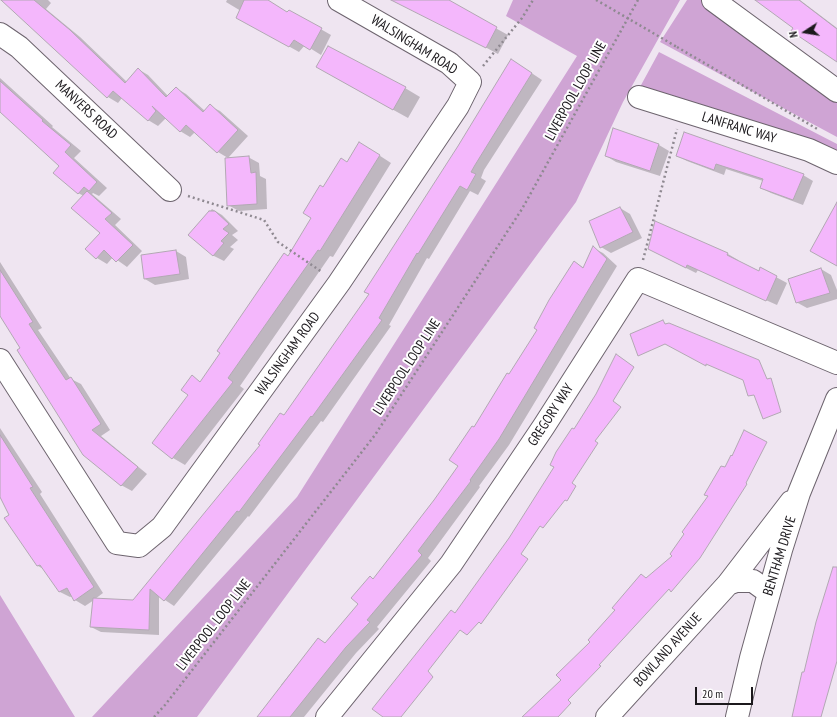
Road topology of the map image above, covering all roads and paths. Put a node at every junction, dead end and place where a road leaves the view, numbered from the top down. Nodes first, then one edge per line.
1 (339, 0) edge
2 (533, 0) edge
3 (596, 0) edge
4 (638, 0) edge
5 (713, 0) edge
6 (0, 34) edge
7 (470, 82) junction
8 (837, 91) edge
9 (639, 97) dead end
10 (682, 110) junction
11 (824, 133) dead end
12 (837, 163) edge
13 (170, 190) joint
14 (638, 279) junction
15 (339, 283) junction
16 (0, 360) edge
17 (837, 363) edge
18 (837, 399) edge
19 (799, 493) junction
20 (728, 584) junction
21 (768, 592) junction
22 (154, 717) edge
23 (327, 717) edge
24 (607, 717) edge
25 (737, 717) edge

1 - 7 street, WALSINGHAM ROAD
2 - 7 path
3 - 11 path, bridge
4 - 22 path, LIVERPOOL LOOP LINE
5 - 8 street
6 - 13 street, MANVERS ROAD
7 - 15 street, WALSINGHAM ROAD
9 - 10 street, LANFRANC WAY
10 - 12 street, LANFRANC WAY
10 - 14 path
13 - 15 path
14 - 17 street
14 - 23 street, GREGORY WAY
15 - 16 street, WALSINGHAM ROAD
18 - 19 street, BENTHAM DRIVE
19 - 20 street, BOWLAND AVENUE
19 - 21 street, BENTHAM DRIVE
20 - 21 street
20 - 24 street, BOWLAND AVENUE
21 - 25 street, BENTHAM DRIVE

